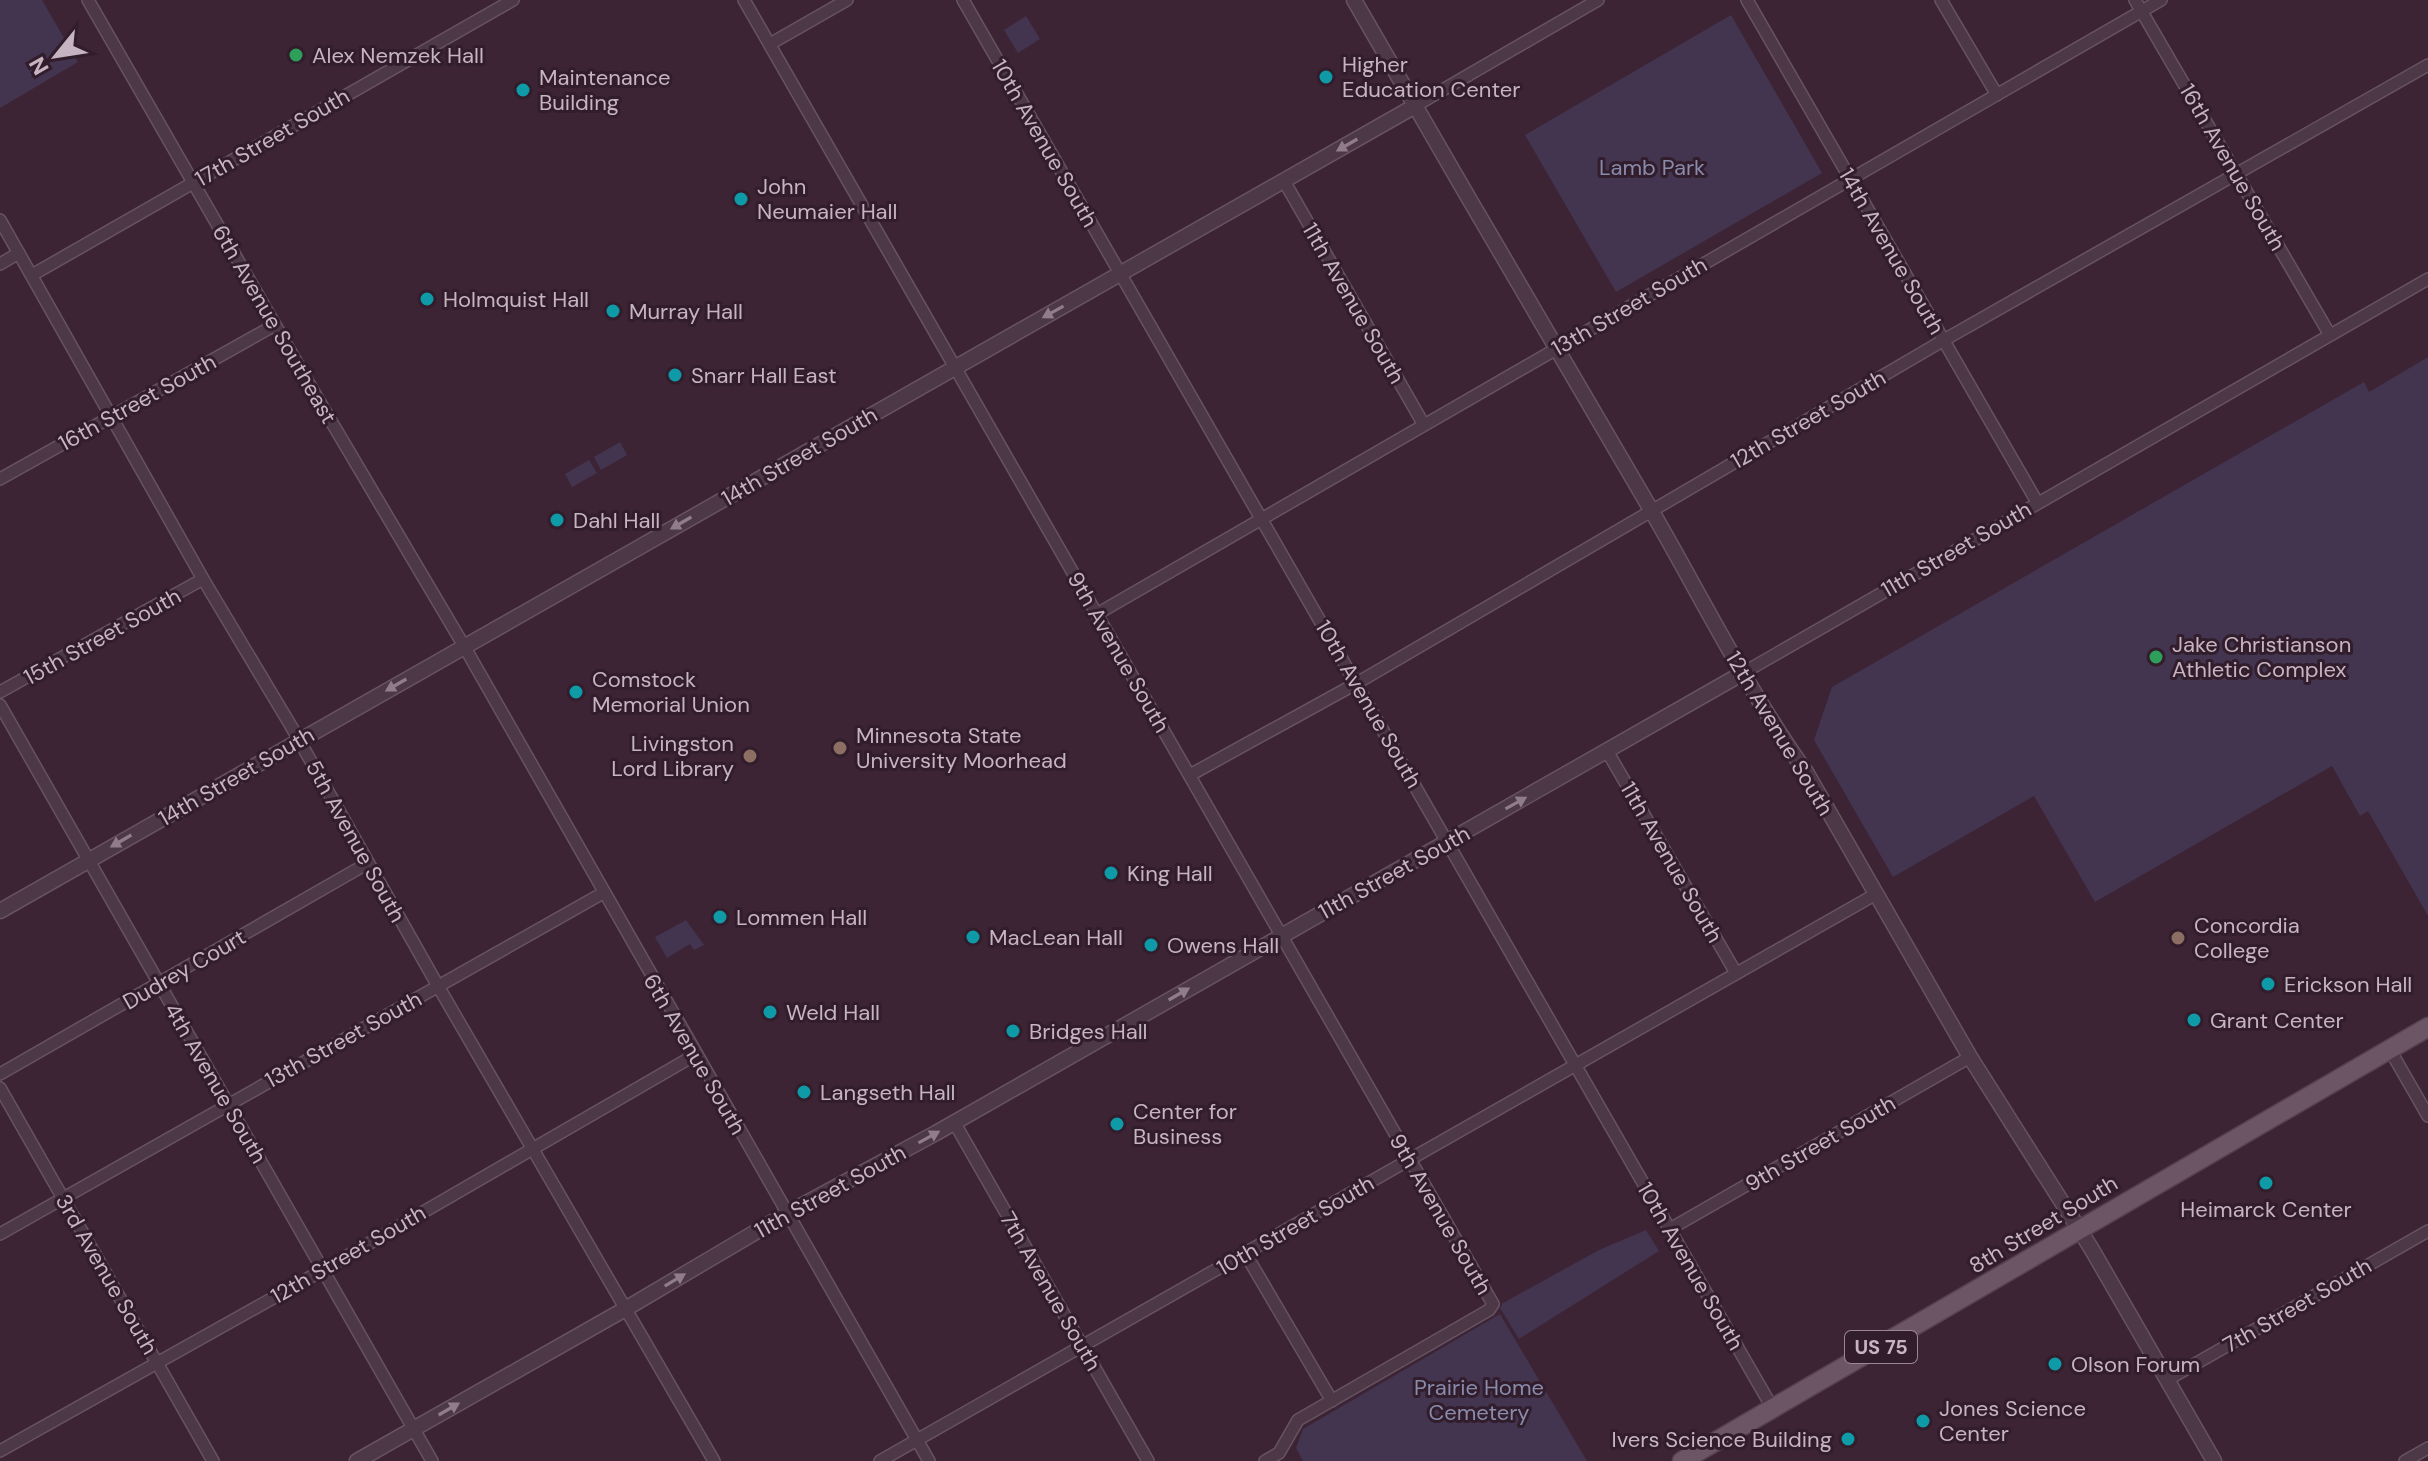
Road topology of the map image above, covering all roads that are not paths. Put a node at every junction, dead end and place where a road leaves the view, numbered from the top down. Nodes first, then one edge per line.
1 (88, 0) edge
2 (513, 0) edge
3 (744, 0) edge
4 (847, 0) edge
5 (963, 0) edge
6 (1354, 0) edge
7 (1598, 0) edge
8 (1747, 0) edge
9 (1941, 0) edge
10 (2161, 0) edge
11 (2138, 6) edge
12 (770, 44) junction
13 (2428, 65) edge
14 (1997, 95) junction
15 (1415, 106) junction
16 (2237, 173) junction
17 (1850, 179) junction
18 (1284, 181) junction
19 (193, 182) junction
20 (0, 220) edge
21 (19, 253) junction
22 (0, 264) edge
23 (1121, 274) junction
24 (32, 275) junction
25 (2428, 279) edge
26 (275, 325) junction
27 (2330, 335) junction
28 (1944, 340) junction
29 (1556, 348) junction
30 (955, 367) junction
31 (112, 416) junction
32 (1424, 425) junction
33 (0, 479) edge
34 (2037, 502) junction
35 (1652, 511) junction
36 (1263, 518) junction
37 (203, 579) junction
38 (1097, 614) junction
39 (464, 646) junction
40 (1743, 673) junction
41 (1357, 683) junction
42 (0, 692) edge
43 (0, 705) edge
44 (299, 740) junction
45 (1607, 751) junction
46 (1190, 775) junction
47 (1448, 841) junction
48 (89, 860) junction
49 (368, 863) junction
50 (603, 893) junction
51 (1876, 894) junction
52 (0, 911) edge
53 (1282, 935) junction
54 (1736, 973) junction
55 (159, 983) junction
56 (438, 986) junction
57 (2428, 1027) edge
58 (2390, 1050) junction
59 (695, 1055) junction
60 (1970, 1057) junction
61 (1576, 1065) junction
62 (0, 1074) edge
63 (0, 1088) edge
64 (228, 1104) junction
65 (2428, 1116) edge
66 (954, 1122) junction
67 (532, 1149) junction
68 (1410, 1159) junction
69 (63, 1198) junction
70 (786, 1214) junction
71 (1670, 1229) junction
72 (2079, 1230) junction
73 (2428, 1231) edge
74 (0, 1234) edge
75 (1245, 1253) junction
76 (323, 1270) junction
77 (627, 1308) junction
78 (1082, 1346) junction
79 (158, 1362) junction
80 (2167, 1380) junction
81 (1332, 1401) junction
82 (1773, 1409) junction
83 (414, 1429) junction
84 (917, 1440) junction
85 (2428, 1448) edge
86 (0, 1451) edge
87 (213, 1461) edge
88 (357, 1461) edge
89 (432, 1461) edge
90 (714, 1461) edge
91 (880, 1461) edge
92 (929, 1461) edge
93 (1148, 1461) edge
94 (1265, 1461) edge
95 (1682, 1461) edge
96 (2214, 1461) edge
97 (2405, 1461) edge

1 - 19 street, 6th Avenue Southeast
2 - 19 street, 17th Street South
3 - 12 street, 9th Avenue South
4 - 12 street
5 - 23 street, 10th Avenue South
6 - 15 street, 12th Avenue South
7 - 15 street, 14th Street South
8 - 17 street, 14th Avenue South
9 - 14 street
10 - 11 street, 13th Street South
11 - 14 street, 13th Street South
11 - 16 street, 16th Avenue South
12 - 30 street, 9th Avenue South
13 - 16 street, 12th Street South
14 - 17 street, 13th Street South
15 -> 18 street, 14th Street South
15 - 29 street, 12th Avenue South
16 - 27 street, 16th Avenue South
16 - 28 street, 12th Street South
17 - 28 street, 14th Avenue South
17 - 29 street, 13th Street South
18 - 23 street, 14th Street South
18 - 32 street, 11th Avenue South
19 - 24 street, 17th Street South
19 - 26 street, 6th Avenue Southeast
20 - 21 street, 5th Avenue South
21 - 22 street
21 - 24 street, 5th Avenue South
23 -> 30 street, 14th Street South
23 - 36 street, 10th Avenue South
24 - 31 street, 5th Avenue South
25 - 27 street, 11th Street South
26 - 31 street, 16th Street South
26 - 39 street, 6th Avenue Southeast
27 - 34 street, 11th Street South
28 - 34 street, 14th Avenue South
28 - 35 street, 12th Street South
29 - 32 street, 13th Street South
29 - 35 street, 12th Avenue South
30 - 38 street, 9th Avenue South
30 -> 39 street, 14th Street South
31 - 33 street, 16th Street South
31 - 37 street, 5th Avenue South
32 - 36 street, 13th Street South
34 - 40 street, 11th Street South
35 - 40 street, 12th Avenue South
35 - 41 street, 12th Street South
36 - 38 street, 13th Street South
36 - 41 street, 10th Avenue South
37 - 42 street, 15th Street South
37 - 44 street, 5th Avenue South
38 - 46 street, 9th Avenue South
39 -> 44 street, 14th Street South
39 - 50 street, 6th Avenue South
40 - 45 street, 11th Street South
40 - 51 street, 12th Avenue South
41 - 46 street, 12th Street South
41 - 47 street, 10th Avenue South
43 - 48 street, 4th Avenue South
44 -> 48 street, 14th Street South
44 - 49 street, 5th Avenue South
47 -> 45 street, 11th Street South
45 - 54 street, 11th Avenue South
46 - 53 street, 9th Avenue South
47 - 53 street, 11th Street South
47 - 61 street, 10th Avenue South
48 - 52 street, 14th Street South
48 - 55 street, 4th Avenue South
49 - 55 street, Dudrey Court
49 - 56 street, 5th Avenue South
50 - 56 street, 13th Street South
50 - 59 street, 6th Avenue South
51 - 54 street, 10th Street South
51 - 60 street, 12th Avenue South
66 -> 53 street, 11th Street South
53 - 68 street, 9th Avenue South
54 - 61 street, 10th Street South
55 - 62 street, Dudrey Court
55 - 64 street, 4th Avenue South
56 - 64 street, 13th Street South
56 - 67 street, 5th Avenue South
57 - 58 main road, 8th Street South / US 75
58 - 65 street
58 - 72 main road, 8th Street South / US 75
59 - 67 street, 12th Street South
59 - 70 street, 6th Avenue South
60 - 71 street, 9th Street South
60 - 72 street, 12th Avenue South
61 - 68 street, 10th Street South
61 - 71 street, 10th Avenue South
63 - 69 street, 3rd Avenue South
64 - 69 street, 13th Street South
64 - 76 street, 4th Avenue South
70 -> 66 street, 11th Street South
66 - 78 street, 7th Avenue South
67 - 76 street, 12th Street South
67 - 77 street, 5th Avenue South
68 - 75 street, 10th Street South
68 - 81 street, 9th Avenue South
69 - 74 street, 13th Street South
69 - 79 street, 3rd Avenue South
77 -> 70 street, 11th Street South
70 - 84 street, 6th Avenue South
71 - 82 street, 10th Avenue South
72 - 80 street, 12th Avenue South
72 - 82 main road, 8th Street South / US 75
73 - 80 street, 7th Street South
75 - 78 street, 10th Street South
75 - 81 street
76 - 79 street, 12th Street South
76 - 83 street, 4th Avenue South
83 -> 77 street, 11th Street South
77 - 90 street, 5th Avenue South
78 - 84 street, 10th Street South
78 - 93 street, 7th Avenue South
79 - 86 street, 12th Street South
79 - 87 street, 3rd Avenue South
80 - 96 street, 12th Avenue South
81 - 94 street
82 - 95 main road, 8th Street South / US 75
83 - 88 street, 11th Street South
83 - 89 street, 4th Avenue South
84 - 91 street, 10th Street South
84 - 92 street, 6th Avenue South
85 - 97 street

